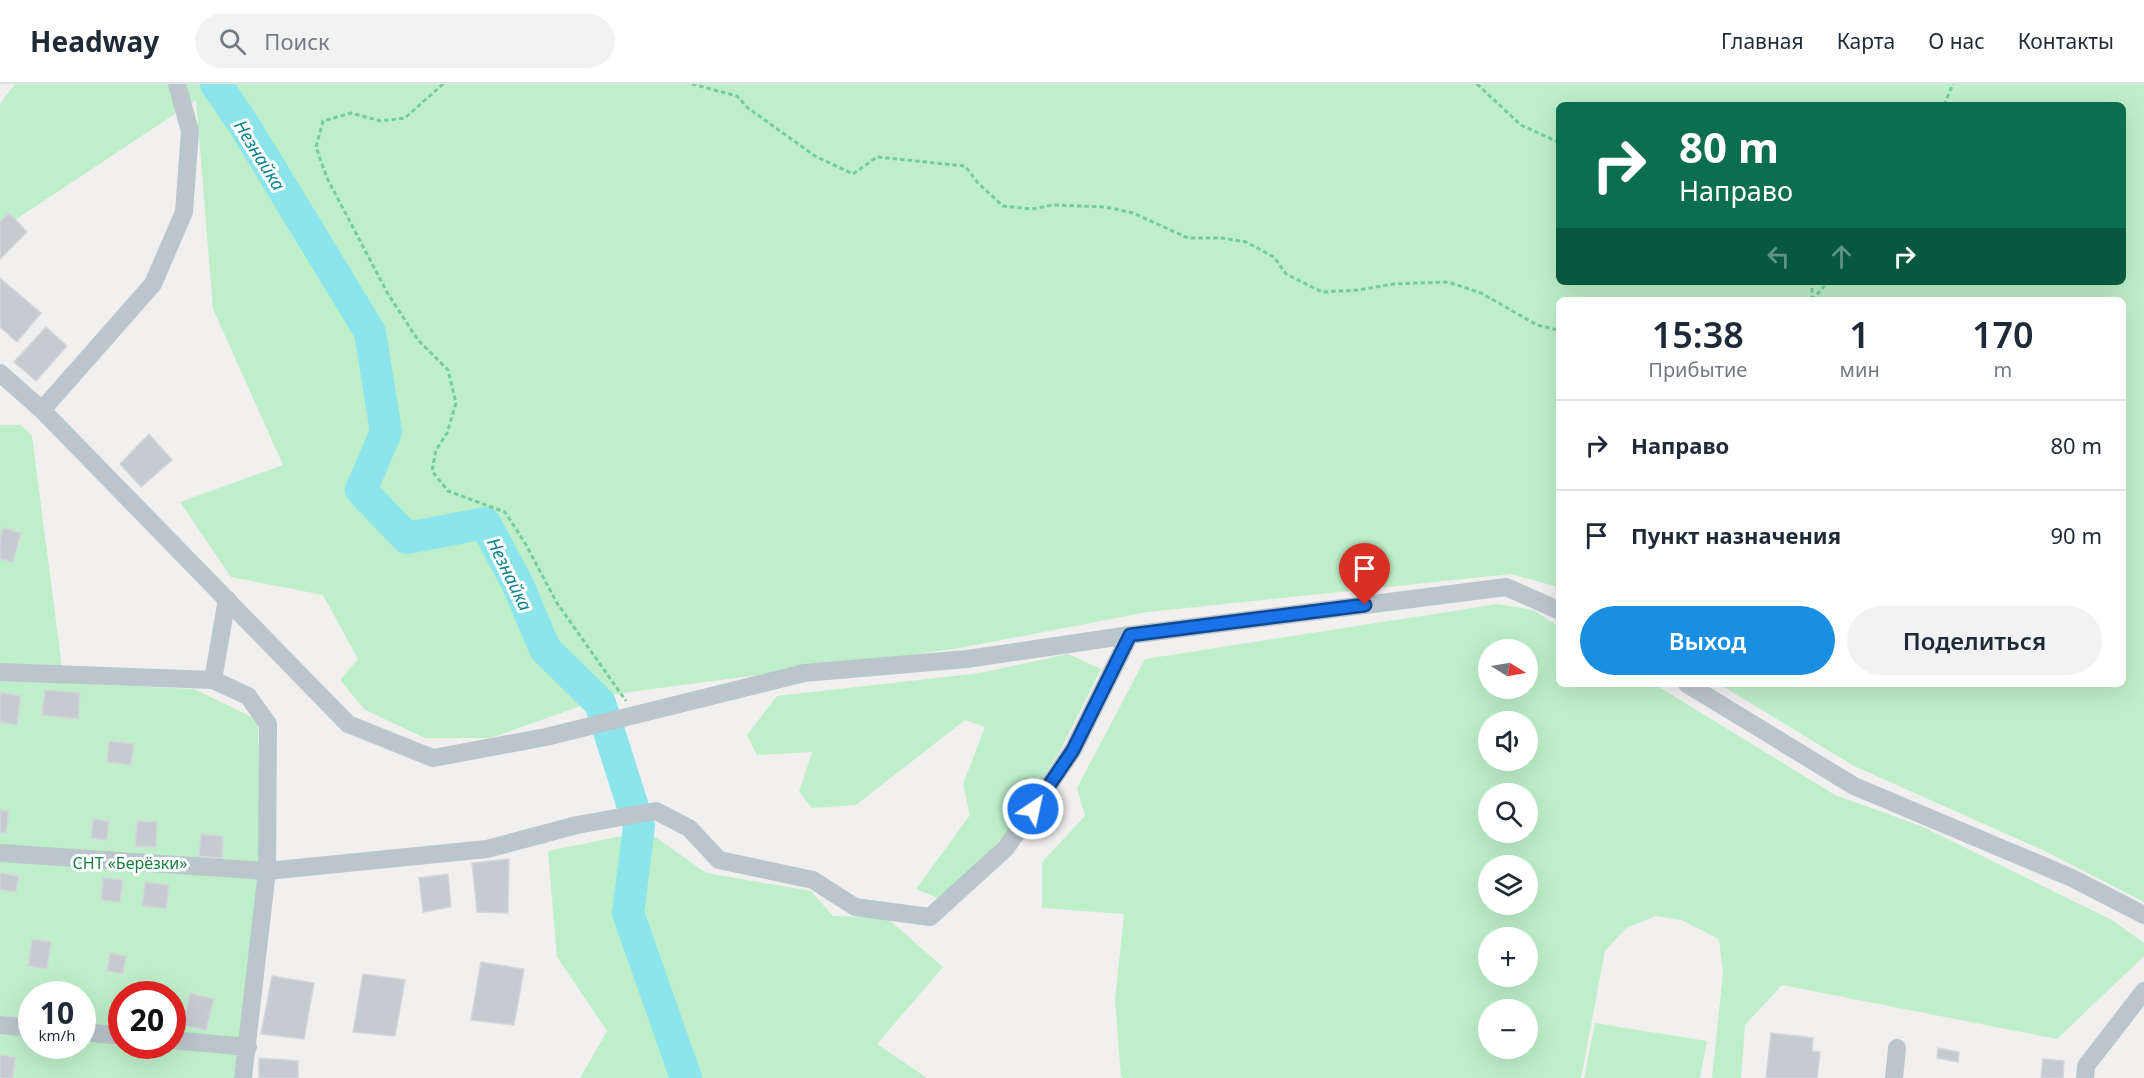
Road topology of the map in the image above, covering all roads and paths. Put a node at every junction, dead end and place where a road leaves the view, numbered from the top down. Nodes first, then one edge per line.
1 (177, 84) edge
2 (443, 84) edge
3 (692, 84) edge
4 (1478, 84) edge
5 (1953, 84) edge
6 (1945, 102) edge
7 (1556, 141) edge
8 (1825, 285) edge
9 (1815, 297) edge
10 (1556, 330) edge
11 (0, 373) edge
12 (42, 410) junction
13 (227, 599) junction
14 (1556, 609) edge
15 (1130, 635) junction
16 (0, 672) edge
17 (213, 680) junction
18 (1692, 687) edge
19 (637, 714) junction
20 (0, 854) edge
21 (267, 871) junction
22 (2144, 915) edge
23 (2144, 991) edge
24 (0, 1025) edge
25 (18, 1027) edge
26 (186, 1041) edge
27 (248, 1047) junction
28 (1897, 1048) dead end
29 (243, 1078) edge
30 (1893, 1078) edge
31 (2085, 1078) edge

1 - 12 street
2 - 19 path
3 - 10 path
4 - 7 path
5 - 6 path
8 - 9 path
11 - 12 street
12 - 13 street
13 - 17 street
13 - 19 street
14 - 15 street
15 - 19 street
15 - 21 street
16 - 17 street
17 - 21 street
18 - 22 street
20 - 21 street
21 - 27 street
23 - 31 street
24 - 25 street
26 - 27 street
27 - 29 street
28 - 30 street

